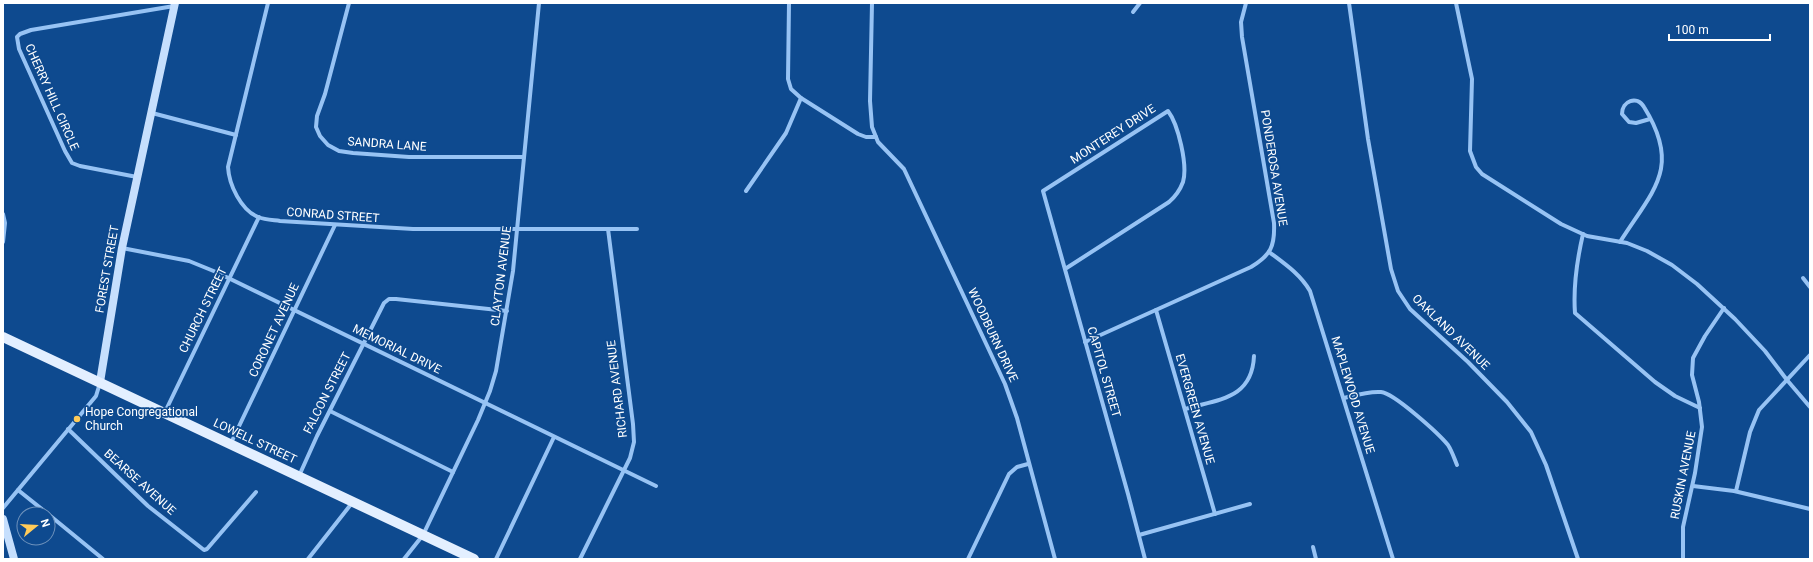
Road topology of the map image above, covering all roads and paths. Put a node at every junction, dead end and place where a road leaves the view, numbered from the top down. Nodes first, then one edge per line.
1 (268, 3) edge
2 (349, 3) edge
3 (540, 3) edge
4 (789, 3) edge
5 (872, 3) edge
6 (1140, 3) edge
7 (1246, 3) edge
8 (1348, 3) edge
9 (1456, 3) edge
10 (174, 4) edge
11 (1133, 12) dead end
12 (801, 98) junction
13 (151, 113) junction
14 (1650, 119) junction
15 (236, 135) junction
16 (876, 137) junction
17 (524, 157) junction
18 (138, 177) junction
19 (746, 191) dead end
20 (1043, 191) joint
21 (3, 214) edge
22 (259, 217) junction
23 (335, 225) junction
24 (608, 229) junction
25 (637, 229) dead end
26 (517, 230) junction
27 (1583, 234) junction
28 (3, 242) edge
29 (1620, 242) junction
30 (122, 248) junction
31 (1270, 252) junction
32 (1065, 269) junction
33 (1803, 278) dead end
34 (230, 279) junction
35 (1810, 286) edge
36 (1724, 308) junction
37 (294, 310) junction
38 (1156, 310) junction
39 (507, 311) junction
40 (3, 337) edge
41 (1086, 342) junction
42 (363, 344) junction
43 (1810, 355) edge
44 (1254, 356) dead end
45 (1786, 379) junction
46 (100, 382) junction
47 (1344, 398) junction
48 (485, 403) junction
49 (1810, 406) edge
50 (1700, 408) junction
51 (1185, 409) junction
52 (330, 411) junction
53 (165, 412) junction
54 (68, 429) junction
55 (554, 437) junction
56 (231, 444) junction
57 (1028, 464) junction
58 (1457, 465) dead end
59 (624, 471) junction
60 (453, 472) junction
61 (299, 476) junction
62 (656, 486) dead end
63 (1693, 486) junction
64 (18, 490) junction
65 (1736, 491) junction
66 (256, 492) dead end
67 (353, 502) junction
68 (1250, 504) dead end
69 (38, 506) edge
70 (3, 508) edge
71 (1810, 509) edge
72 (1216, 514) junction
73 (3, 519) edge
74 (56, 521) edge
75 (423, 535) junction
76 (1139, 536) junction
77 (1313, 547) dead end
78 (14, 559) edge
79 (103, 559) edge
80 (308, 559) edge
81 (404, 559) edge
82 (474, 559) edge
83 (496, 559) edge
84 (580, 559) edge
85 (968, 559) edge
86 (1055, 559) edge
87 (1145, 559) edge
88 (1316, 559) edge
89 (1393, 559) edge
90 (1578, 559) edge
91 (1682, 559) edge

1 - 15 street, CONRAD STREET
2 - 17 street, SANDRA LANE
3 - 17 street, CLAYTON AVENUE
4 - 12 street
5 - 16 street, WOODBURN DRIVE
6 - 11 street
7 - 31 street, PONDEROSA AVENUE
8 - 90 street, OAKLAND AVENUE
9 - 27 street
10 - 13 street, FOREST STREET
10 - 18 street, CHERRY HILL CIRCLE
12 - 16 street
12 - 19 street
13 - 15 street
13 - 18 street, FOREST STREET
14 - 14 street
14 - 29 street
15 - 22 street, CONRAD STREET
16 - 57 street, WOODBURN DRIVE
17 - 26 street, CLAYTON AVENUE
18 - 30 street, FOREST STREET
20 - 32 street, CAPITOL STREET
20 - 32 street, MONTEREY DRIVE
21 - 28 street
22 - 23 street, CONRAD STREET
22 - 34 street, CHURCH STREET
23 - 26 street, CONRAD STREET
23 - 37 street, CORONET AVENUE
24 - 25 street, CONRAD STREET
24 - 26 street, CONRAD STREET
24 - 59 street, RICHARD AVENUE
26 - 39 street, CLAYTON AVENUE
27 - 29 street
27 - 50 street
29 - 36 street
30 - 34 street, MEMORIAL DRIVE
30 - 46 street, FOREST STREET
31 - 38 street
31 - 47 street, MAPLEWOOD AVENUE
32 - 41 street, CAPITOL STREET
33 - 35 street
34 - 37 street, MEMORIAL DRIVE
34 - 53 street, CHURCH STREET
36 - 45 street
36 - 50 street, RUSKIN AVENUE
37 - 42 street, MEMORIAL DRIVE
37 - 56 street, CORONET AVENUE
38 - 41 street
38 - 51 street, EVERGREEN AVENUE
39 - 42 street, FALCON STREET
39 - 48 street, CLAYTON AVENUE
40 - 46 main road, LOWELL STREET
41 - 76 street, CAPITOL STREET
42 - 48 street, MEMORIAL DRIVE
42 - 52 street, FALCON STREET
43 - 45 street
44 - 51 street
45 - 49 street
45 - 65 street
46 - 53 main road, LOWELL STREET
46 - 54 street, FOREST STREET
47 - 58 street
47 - 89 street, MAPLEWOOD AVENUE
48 - 55 street, MEMORIAL DRIVE
48 - 60 street, CLAYTON AVENUE
50 - 63 street, RUSKIN AVENUE
51 - 72 street, EVERGREEN AVENUE
52 - 60 street
52 - 61 street, FALCON STREET
53 - 56 main road, LOWELL STREET
54 - 64 street, FOREST STREET
54 - 66 street, BEARSE AVENUE
55 - 59 street, MEMORIAL DRIVE
55 - 83 street
56 - 61 main road, LOWELL STREET
57 - 85 street
57 - 86 street, WOODBURN DRIVE
59 - 62 street, MEMORIAL DRIVE
59 - 84 street, RICHARD AVENUE
60 - 75 street, CLAYTON AVENUE
61 - 67 main road, LOWELL STREET
63 - 65 street
63 - 91 street, RUSKIN AVENUE
64 - 69 street
64 - 70 street, FOREST STREET
65 - 71 street
67 - 75 main road, LOWELL STREET
67 - 80 street
68 - 72 street
72 - 76 street
73 - 78 street
74 - 79 street
75 - 81 street, CLAYTON AVENUE
75 - 82 main road, LOWELL STREET
76 - 87 street, CAPITOL STREET
77 - 88 street

